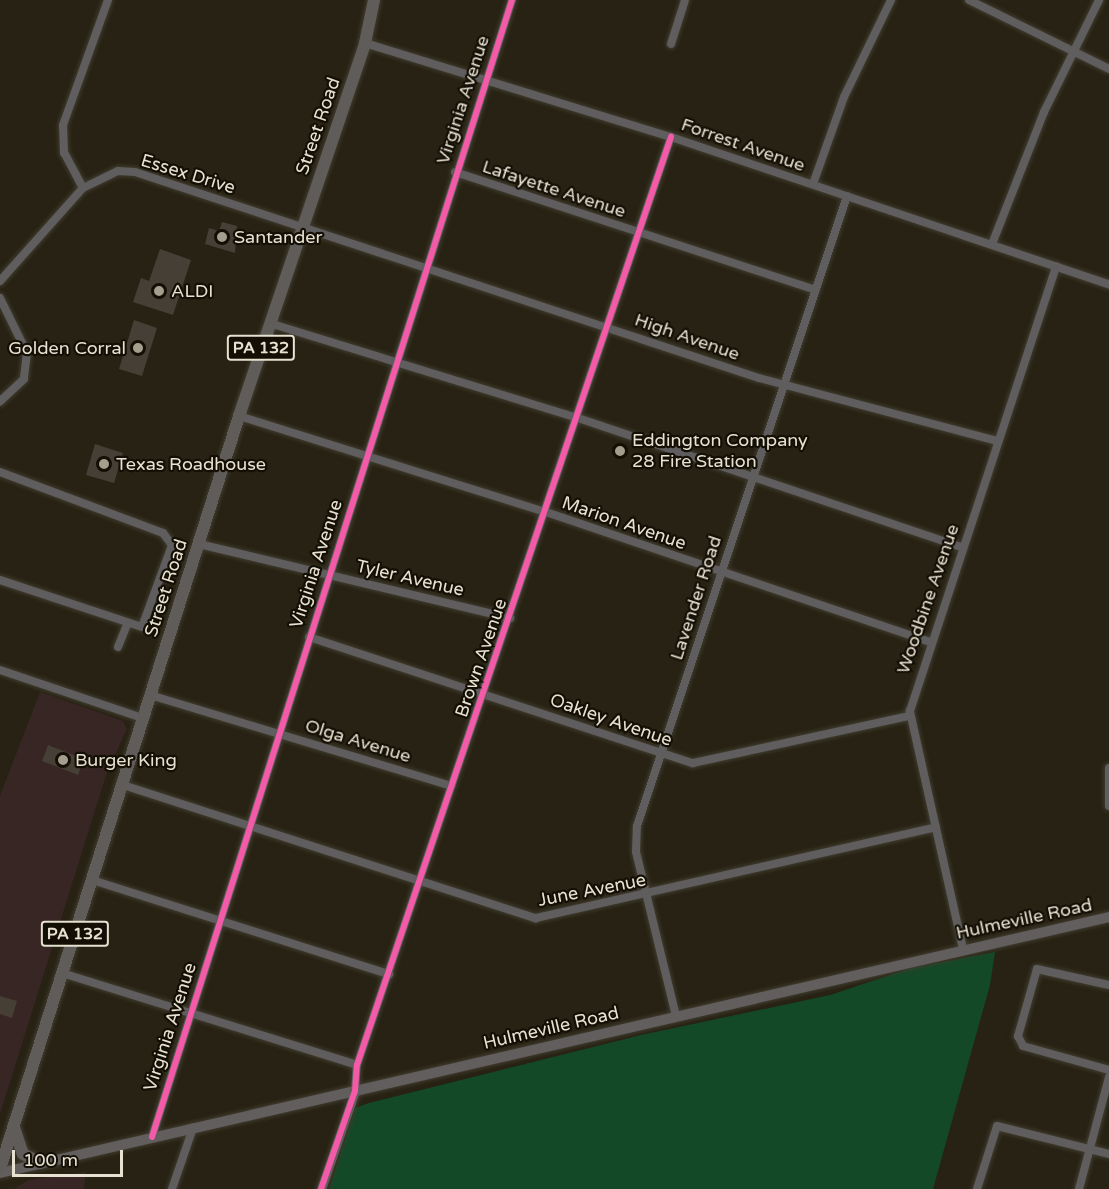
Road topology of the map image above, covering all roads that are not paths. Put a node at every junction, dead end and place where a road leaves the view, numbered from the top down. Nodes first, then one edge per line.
1 (108, 0) edge
2 (374, 0) edge
3 (383, 0) edge
4 (512, 0) edge
5 (685, 0) edge
6 (891, 0) edge
7 (969, 0) edge
8 (1099, 0) edge
9 (372, 20) junction
10 (365, 43) junction
11 (671, 44) dead end
12 (1074, 50) junction
13 (1109, 69) edge
14 (487, 80) junction
15 (671, 136) junction
16 (455, 172) junction
17 (813, 184) junction
18 (83, 188) junction
19 (847, 196) junction
20 (302, 227) junction
21 (639, 232) junction
22 (992, 244) junction
23 (1056, 266) junction
24 (426, 267) junction
25 (0, 281) edge
26 (1109, 284) edge
27 (815, 290) junction
28 (0, 298) edge
29 (269, 323) junction
30 (609, 326) junction
31 (395, 363) junction
32 (784, 384) junction
33 (0, 401) edge
34 (238, 416) junction
35 (578, 418) junction
36 (997, 441) junction
37 (366, 455) junction
38 (0, 472) edge
39 (753, 477) junction
40 (546, 512) junction
41 (199, 544) junction
42 (962, 547) junction
43 (722, 571) junction
44 (329, 575) junction
45 (0, 580) edge
46 (510, 618) junction
47 (127, 625) junction
48 (309, 637) junction
49 (929, 642) junction
50 (118, 647) dead end
51 (0, 670) edge
52 (484, 693) junction
53 (150, 695) junction
54 (909, 716) junction
55 (143, 718) junction
56 (279, 732) junction
57 (660, 753) junction
58 (1109, 768) edge
59 (123, 785) junction
60 (452, 786) junction
61 (1108, 790) edge
62 (1109, 806) edge
63 (249, 826) junction
64 (936, 828) junction
65 (421, 878) junction
66 (92, 880) junction
67 (646, 895) junction
68 (1109, 917) edge
69 (220, 919) junction
70 (963, 949) junction
71 (62, 973) junction
72 (389, 974) junction
73 (1109, 986) edge
74 (191, 1013) junction
75 (676, 1016) junction
76 (357, 1065) junction
77 (1109, 1070) edge
78 (1109, 1077) edge
79 (355, 1091) junction
80 (14, 1125) junction
81 (193, 1128) junction
82 (152, 1137) junction
83 (1090, 1149) junction
84 (1109, 1154) edge
85 (41, 1163) junction
86 (0, 1171) edge
87 (172, 1189) edge
88 (321, 1189) edge
89 (977, 1189) edge
90 (1079, 1189) edge

1 - 18 street
2 - 9 main road, Street Road / PA 132
3 - 9 main road, Street Road / PA 132
4 - 14 street, Virginia Avenue
5 - 11 street
6 - 17 street
7 - 12 street
8 - 12 street
9 - 10 main road, Street Road / PA 132
10 - 14 street, Forrest Avenue
10 - 20 main road, Street Road / PA 132
12 - 13 street
12 - 22 street
14 - 15 street, Forrest Avenue
14 - 16 street, Virginia Avenue
15 - 17 street, Forrest Avenue
15 - 21 street, Brown Avenue
16 - 21 street, Lafayette Avenue
16 - 24 street, Virginia Avenue
17 - 19 street, Forrest Avenue
18 - 20 street, Essex Drive
18 - 25 street, Essex Drive
19 - 22 street, Forrest Avenue
19 - 27 street, Lavender Road
20 - 24 street, High Avenue
20 - 29 main road, Street Road / PA 132
21 - 27 street, Lafayette Avenue
21 - 30 street, Brown Avenue
22 - 23 street, Forrest Avenue
23 - 26 street, Forrest Avenue
23 - 36 street, Woodbine Avenue
24 - 30 street, High Avenue
24 - 31 street, Virginia Avenue
27 - 32 street, Lavender Road
28 - 33 street
29 - 31 street
29 - 34 main road, Street Road / PA 132
30 - 32 street, High Avenue
30 - 35 street, Brown Avenue
31 - 35 street
31 - 37 street, Virginia Avenue
32 - 36 street, High Avenue
32 - 39 street, Lavender Road
34 - 37 street, Marion Avenue
34 - 41 main road, Street Road / PA 132
35 - 39 street
35 - 40 street, Brown Avenue
36 - 42 street, Woodbine Avenue
37 - 40 street, Marion Avenue
37 - 44 street, Virginia Avenue
38 - 47 street
39 - 42 street
39 - 43 street, Lavender Road
40 - 43 street, Marion Avenue
40 - 46 street, Brown Avenue
41 - 44 street, Tyler Avenue
41 - 53 main road, Street Road / PA 132
42 - 49 street, Woodbine Avenue
43 - 49 street, Marion Avenue
43 - 57 street, Lavender Road
44 - 46 street, Tyler Avenue
44 - 48 street, Virginia Avenue
45 - 47 street
46 - 52 street, Brown Avenue
47 - 50 street
48 - 52 street, Oakley Avenue
48 - 56 street, Virginia Avenue
49 - 54 street, Woodbine Avenue
51 - 55 street
52 - 57 street, Oakley Avenue
52 - 60 street, Brown Avenue
53 - 55 main road, Street Road / PA 132
53 - 56 street, Olga Avenue
54 - 57 street, Oakley Avenue
54 - 64 street, Woodbine Avenue
55 - 59 main road, Street Road / PA 132
56 - 60 street, Olga Avenue
56 - 63 street, Virginia Avenue
57 - 67 street, Lavender Road
58 - 61 street
59 - 63 street, June Avenue
59 - 66 main road, Street Road / PA 132
60 - 65 street, Brown Avenue
61 - 62 street
63 - 65 street, June Avenue
63 - 69 street, Virginia Avenue
64 - 67 street, June Avenue
64 - 70 street, Woodbine Avenue
65 - 67 street, June Avenue
65 - 72 street, Brown Avenue
66 - 69 street
66 - 71 main road, Street Road / PA 132
67 - 75 street, Lavender Road
68 - 70 main road, Hulmeville Road
69 - 72 street
69 - 74 street, Virginia Avenue
70 - 75 main road, Hulmeville Road
71 - 74 street
71 - 80 main road, Street Road / PA 132
72 - 76 street, Brown Avenue
73 - 77 street
74 - 76 street
74 - 82 street, Virginia Avenue
75 - 79 main road, Hulmeville Road
76 - 79 street, Brown Avenue
78 - 83 street
79 - 81 main road, Hulmeville Road
79 - 88 street, Brown Avenue
80 - 85 main road
80 - 86 main road, Street Road / PA 132
81 - 82 main road, Hulmeville Road
81 - 87 street
82 - 85 main road, Hulmeville Road
83 - 84 street
83 - 89 street
83 - 90 street
85 - 86 main road, Hulmeville Road

